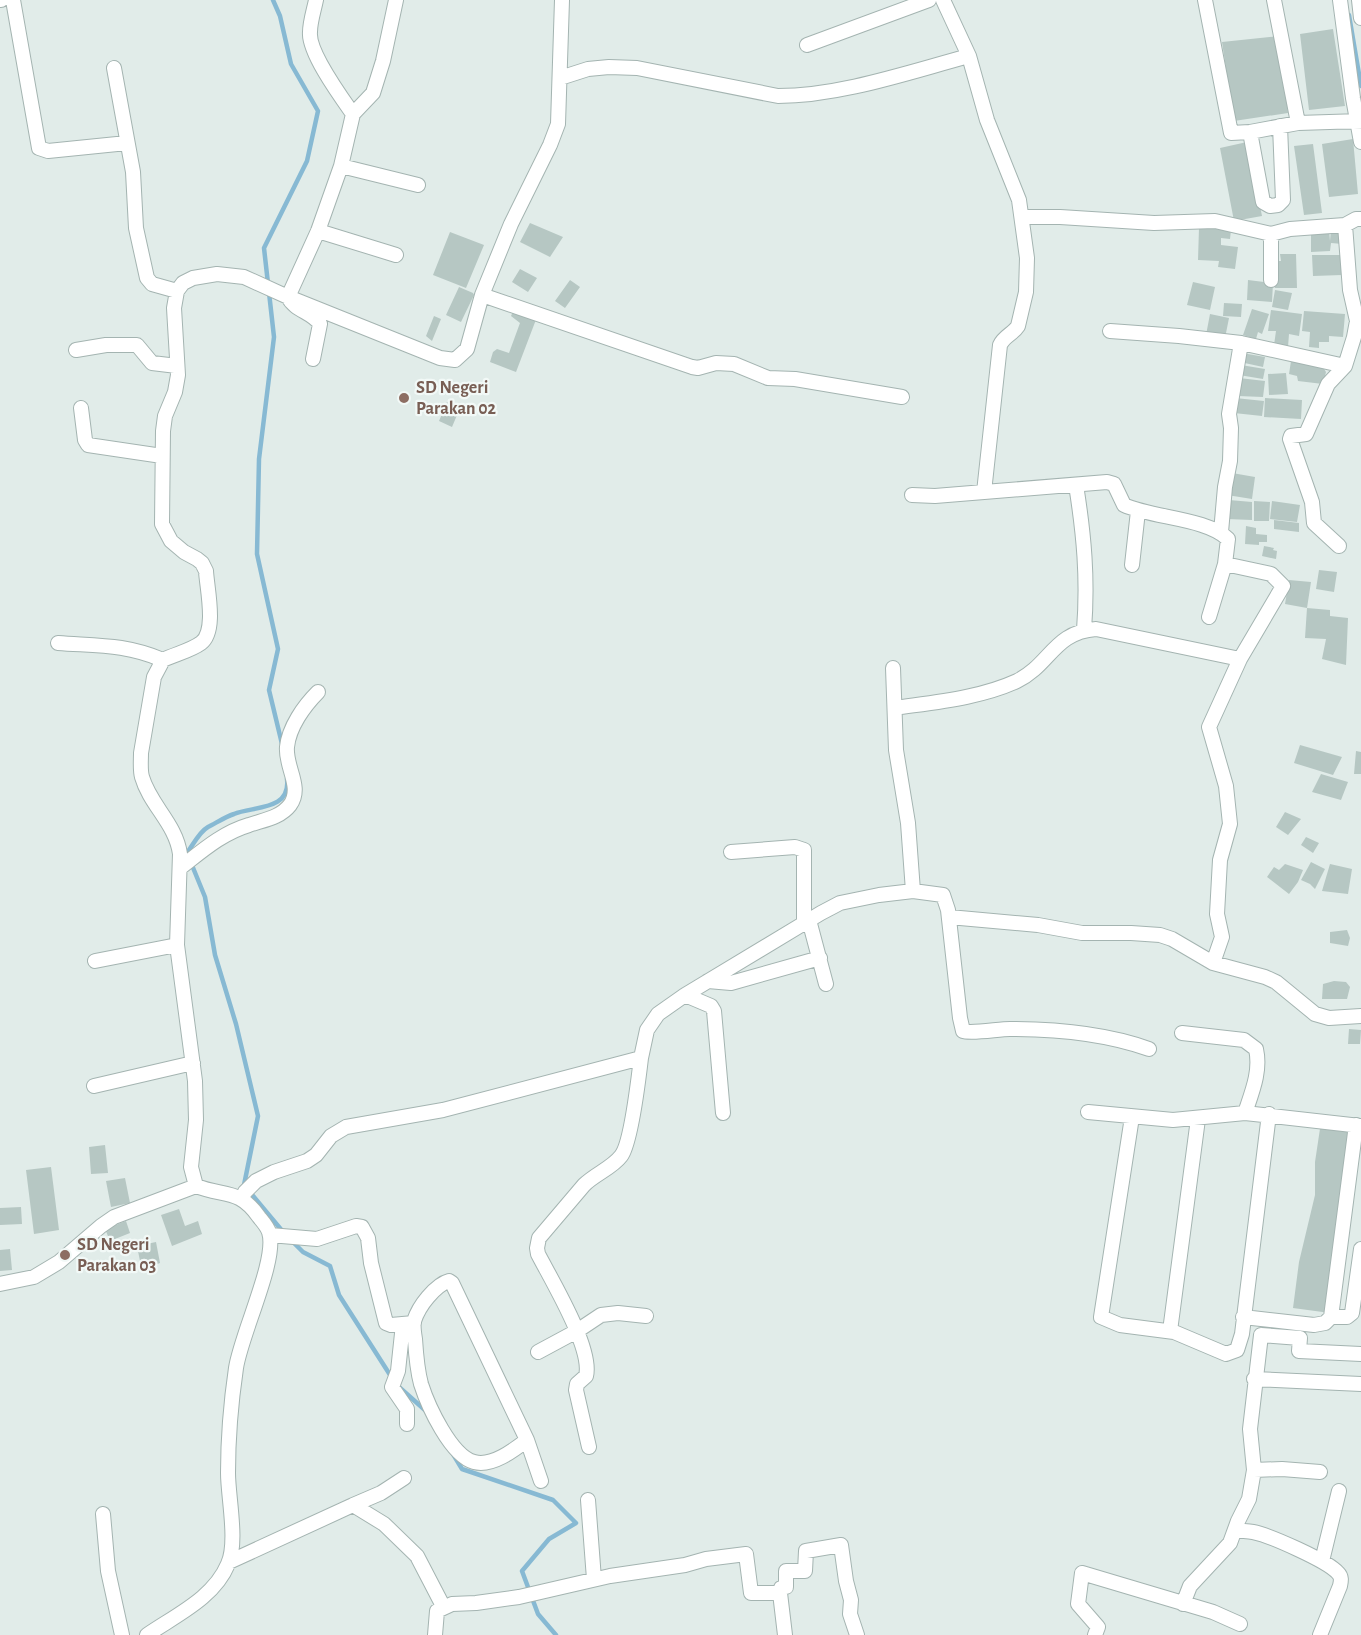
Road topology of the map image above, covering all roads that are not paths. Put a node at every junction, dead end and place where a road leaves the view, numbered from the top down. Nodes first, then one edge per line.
1 (13, 0) edge
2 (316, 0) edge
3 (396, 0) edge
4 (562, 0) edge
5 (929, 0) edge
6 (943, 0) edge
7 (1205, 0) edge
8 (1274, 0) edge
9 (1340, 0) edge
10 (1359, 0) edge
11 (1361, 18) edge
12 (807, 45) dead end
13 (969, 56) junction
14 (114, 68) dead end
15 (560, 78) junction
16 (354, 114) junction
17 (1359, 121) edge
18 (1298, 123) junction
19 (1280, 126) junction
20 (1250, 132) junction
21 (1361, 142) edge
22 (127, 143) junction
23 (341, 166) junction
24 (418, 185) dead end
25 (1022, 217) junction
26 (1361, 219) edge
27 (1345, 225) junction
28 (318, 231) junction
29 (1271, 234) junction
30 (396, 255) dead end
31 (1271, 280) dead end
32 (177, 291) junction
33 (282, 294) junction
34 (482, 295) junction
35 (1110, 331) dead end
36 (1241, 343) junction
37 (76, 350) dead end
38 (313, 359) dead end
39 (177, 366) junction
40 (1345, 366) junction
41 (902, 397) dead end
42 (81, 408) dead end
43 (162, 456) junction
44 (1076, 485) junction
45 (984, 492) junction
46 (912, 495) dead end
47 (1138, 511) junction
48 (1221, 532) junction
49 (1339, 546) dead end
50 (1225, 564) junction
51 (1132, 565) dead end
52 (1209, 617) dead end
53 (1084, 630) junction
54 (58, 644) dead end
55 (1240, 659) junction
56 (163, 660) junction
57 (893, 668) dead end
58 (318, 692) dead end
59 (896, 708) junction
60 (731, 852) dead end
61 (186, 863) junction
62 (913, 891) junction
63 (949, 917) junction
64 (807, 922) junction
65 (177, 945) junction
66 (820, 958) junction
67 (95, 961) dead end
68 (1213, 963) junction
69 (708, 981) junction
70 (826, 984) dead end
71 (685, 994) junction
72 (1361, 1016) edge
73 (1182, 1033) dead end
74 (1149, 1049) dead end
75 (640, 1058) junction
76 (193, 1063) junction
77 (94, 1086) dead end
78 (1088, 1112) dead end
79 (723, 1113) dead end
80 (1245, 1113) junction
81 (1269, 1114) junction
82 (1132, 1117) junction
83 (1198, 1119) junction
84 (1358, 1125) edge
85 (196, 1186) junction
86 (244, 1195) junction
87 (274, 1235) junction
88 (1361, 1249) edge
89 (0, 1284) edge
90 (1358, 1295) edge
91 (646, 1316) dead end
92 (1244, 1317) junction
93 (1331, 1317) junction
94 (408, 1323) junction
95 (577, 1331) junction
96 (1170, 1331) junction
97 (538, 1352) dead end
98 (1361, 1354) edge
99 (1254, 1379) junction
100 (1361, 1384) edge
101 (407, 1424) dead end
102 (527, 1440) junction
103 (589, 1447) dead end
104 (1254, 1470) junction
105 (1320, 1472) dead end
106 (404, 1478) dead end
107 (541, 1480) dead end
108 (1339, 1491) dead end
109 (588, 1500) dead end
110 (353, 1505) junction
111 (104, 1514) dead end
112 (1235, 1530) junction
113 (1322, 1561) junction
114 (229, 1562) junction
115 (594, 1579) junction
116 (780, 1593) junction
117 (1183, 1604) junction
118 (443, 1606) junction
119 (1240, 1624) dead end
120 (122, 1635) edge
121 (147, 1635) edge
122 (435, 1635) edge
123 (785, 1635) edge
124 (857, 1635) edge
125 (1095, 1635) edge
126 (1320, 1635) edge

1 - 22 street
2 - 16 street
3 - 16 street
4 - 15 street
5 - 12 street
6 - 13 street
7 - 20 street
8 - 18 street
9 - 17 street
10 - 11 street
13 - 15 street
13 - 25 street
14 - 22 street
15 - 34 street
16 - 23 street
17 - 18 street
17 - 21 street
18 - 19 street
19 - 20 street
19 - 20 street
22 - 32 street
23 - 24 street
23 - 28 street
25 - 29 street
25 - 45 street
26 - 27 street
27 - 29 street
27 - 40 street
28 - 30 street
28 - 33 street
29 - 31 street
32 - 33 street
32 - 39 street
33 - 34 street
33 - 38 street
34 - 41 street
35 - 36 street
36 - 40 street
36 - 48 street
37 - 39 street
39 - 43 street
40 - 49 street
42 - 43 street
43 - 56 street
44 - 45 street
44 - 47 street
44 - 53 street
45 - 46 street
47 - 48 street
47 - 51 street
48 - 50 street
50 - 52 street
50 - 55 street
53 - 55 street
53 - 59 street
54 - 56 street
55 - 68 street
56 - 61 street
57 - 59 street
58 - 61 street
59 - 62 street
60 - 64 street
61 - 65 street
62 - 63 street
62 - 64 street
63 - 68 street
63 - 74 street
64 - 66 street
64 - 69 street
65 - 67 street
65 - 76 street
66 - 69 street
66 - 70 street
68 - 72 street
69 - 71 street
71 - 75 street
71 - 79 street
73 - 80 street
75 - 86 street
75 - 95 street
76 - 77 street
76 - 85 street
78 - 82 street
80 - 81 street
80 - 83 street
81 - 84 street
81 - 92 street
82 - 83 street
82 - 96 street
83 - 96 street
84 - 93 street
85 - 86 street
85 - 89 street
86 - 87 street
87 - 94 street
87 - 114 street
88 - 90 street
90 - 93 street
91 - 95 street
92 - 93 street
92 - 96 street
94 - 101 street
94 - 102 street
94 - 102 street
95 - 97 street
95 - 103 street
98 - 99 street
99 - 100 street
99 - 104 street
102 - 107 street
104 - 105 street
104 - 112 street
106 - 110 street
108 - 113 street
109 - 115 street
110 - 114 street
110 - 118 street
111 - 120 street
112 - 113 street
112 - 117 street
113 - 126 street
114 - 121 street
115 - 116 street
115 - 118 street
116 - 123 street
116 - 124 street
117 - 119 street
117 - 125 street
118 - 122 street

